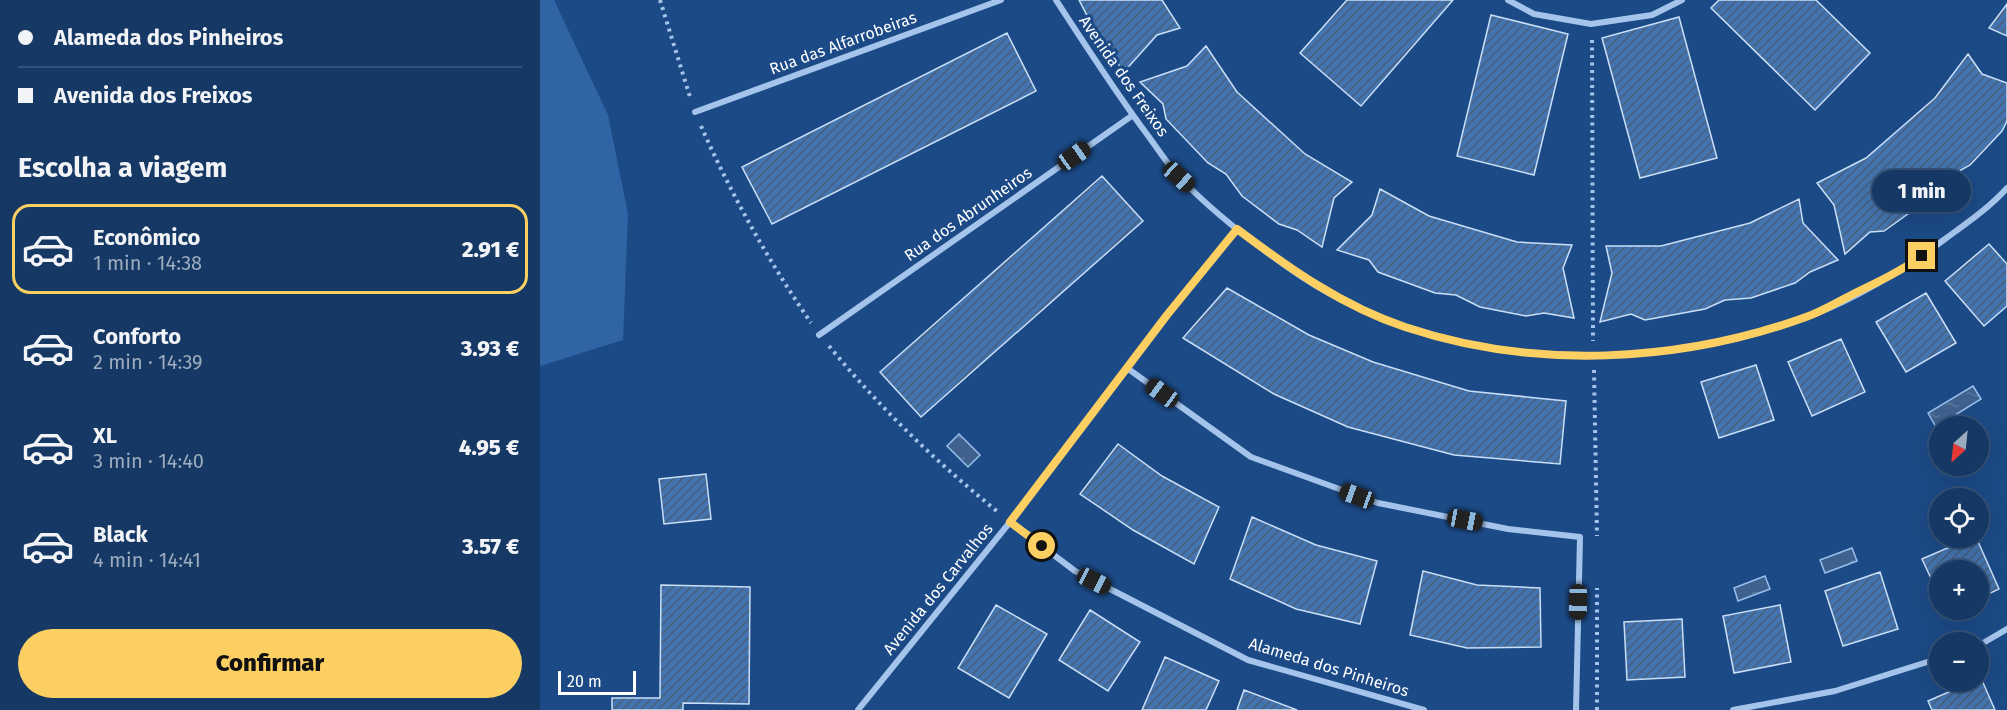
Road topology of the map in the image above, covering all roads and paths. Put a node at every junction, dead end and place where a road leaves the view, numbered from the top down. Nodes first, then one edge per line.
1 (660, 0) edge
2 (1001, 0) edge
3 (1056, 0) edge
4 (1508, 0) edge
5 (1682, 0) edge
6 (695, 112) junction
7 (1133, 115) junction
8 (2007, 188) edge
9 (1237, 229) junction
10 (819, 335) junction
11 (1127, 368) junction
12 (1010, 522) junction
13 (2007, 629) edge
14 (1989, 640) edge
15 (1929, 661) edge
16 (858, 710) edge
17 (1424, 710) edge
18 (1576, 710) edge
19 (1733, 710) edge

1 - 6 path
2 - 6 street, Rua das Alfarrobeiras
3 - 7 street, Avenida dos Freixos
4 - 5 street
6 - 10 path
7 - 9 street, Avenida dos Freixos
7 - 10 street, Rua dos Abrunheiros
8 - 9 street, Avenida dos Freixos
9 - 11 street, Avenida dos Carvalhos
10 - 12 path
11 - 12 street, Avenida dos Carvalhos
11 - 18 street
12 - 16 street, Avenida dos Carvalhos
12 - 17 street, Alameda dos Pinheiros
13 - 14 street
15 - 19 street

